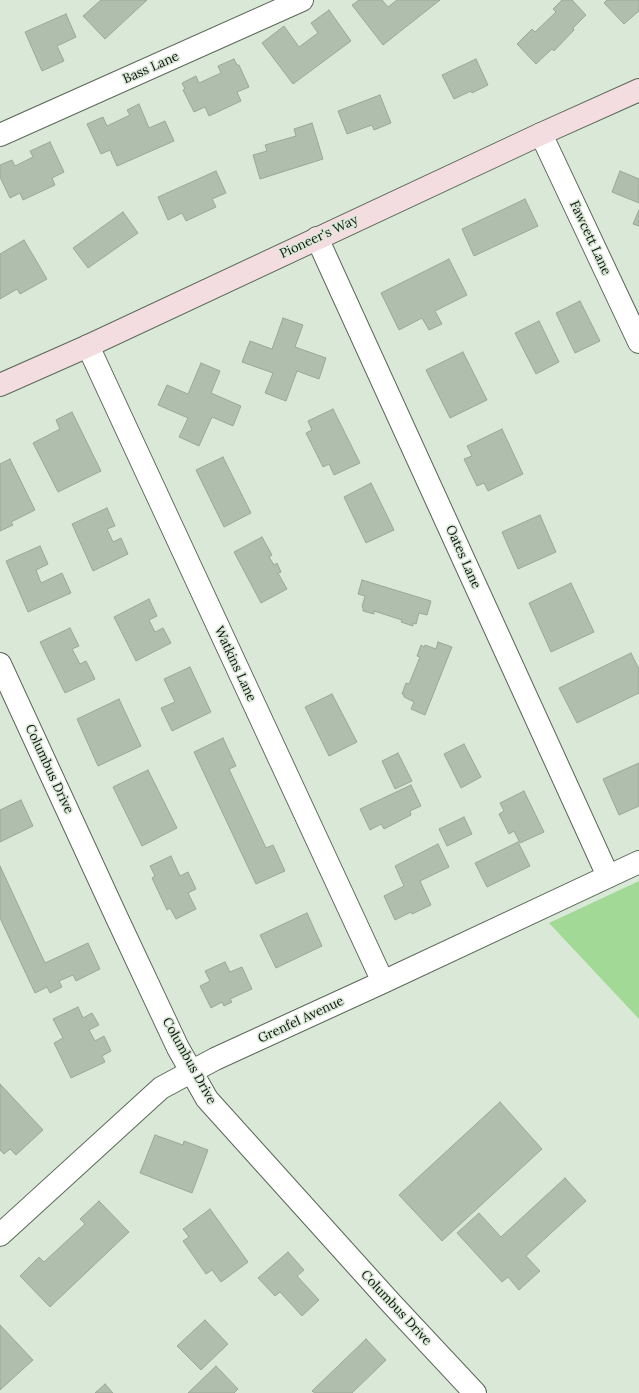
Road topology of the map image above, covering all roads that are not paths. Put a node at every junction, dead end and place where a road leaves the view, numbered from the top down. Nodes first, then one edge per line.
1 (302, 0) edge
2 (639, 90) edge
3 (541, 134) junction
4 (0, 135) edge
5 (317, 238) junction
6 (639, 342) edge
7 (88, 346) junction
8 (0, 385) edge
9 (0, 664) edge
10 (639, 862) edge
11 (608, 876) junction
12 (383, 982) junction
13 (192, 1072) junction
14 (0, 1235) edge
15 (475, 1393) edge

1 - 4 street, Bass Lane
2 - 3 main road, Pioneer's Way
3 - 5 main road, Pioneer's Way
3 - 6 street, Fawcett Lane
5 - 7 main road, Pioneer's Way
5 - 11 street, Oates Lane
7 - 8 main road, Pioneer's Way
7 - 12 street, Watkins Lane
9 - 13 street, Columbus Drive
10 - 11 street, Grenfel Avenue
11 - 12 street, Grenfel Avenue
12 - 13 street, Grenfel Avenue
13 - 14 street, Grenfel Avenue
13 - 15 street, Columbus Drive

